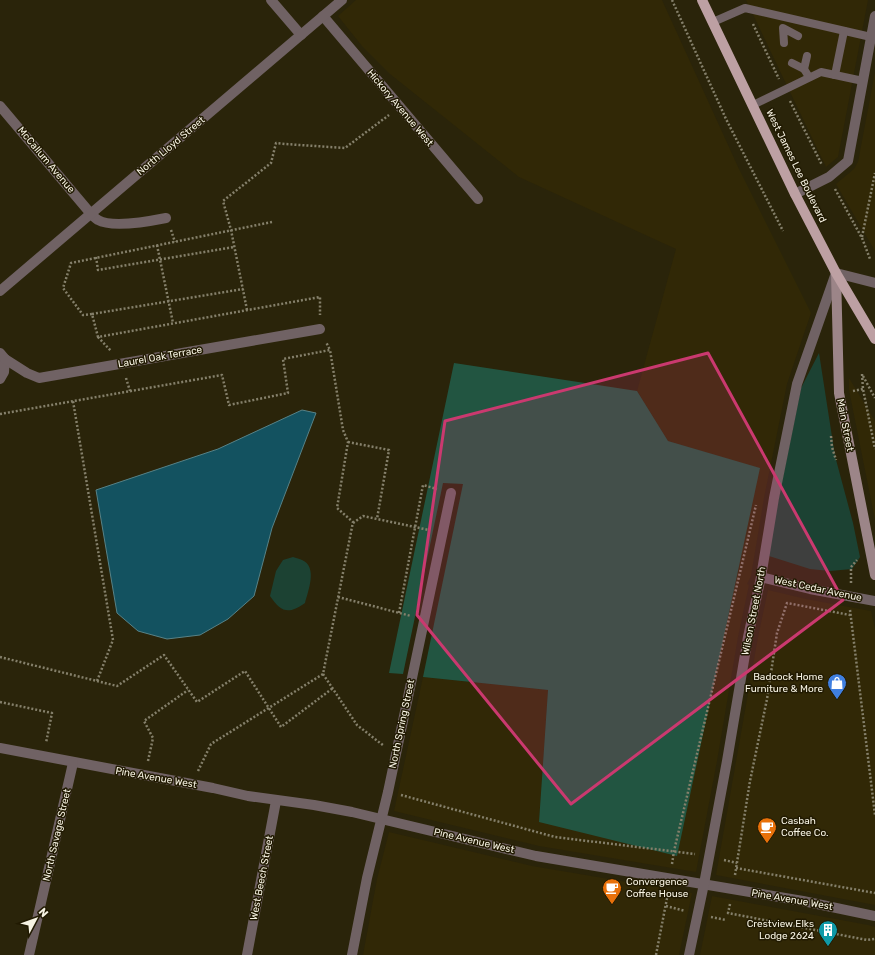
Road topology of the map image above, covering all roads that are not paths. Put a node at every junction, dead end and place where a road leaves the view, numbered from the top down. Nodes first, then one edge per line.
1 (271, 0) edge
2 (342, 0) edge
3 (702, 0) edge
4 (774, 15) junction
5 (323, 16) junction
6 (875, 16) edge
7 (713, 22) junction
8 (783, 28) junction
9 (844, 31) junction
10 (301, 35) junction
11 (798, 36) dead end
12 (871, 37) junction
13 (784, 43) dead end
14 (807, 56) dead end
15 (792, 63) dead end
16 (804, 69) junction
17 (835, 75) junction
18 (809, 77) junction
19 (863, 81) junction
20 (0, 106) edge
21 (752, 106) junction
22 (795, 194) junction
23 (478, 200) dead end
24 (91, 214) junction
25 (166, 218) dead end
26 (836, 273) junction
27 (875, 283) edge
28 (0, 291) edge
29 (320, 329) road end
30 (875, 339) edge
31 (3, 356) edge
32 (0, 379) edge
33 (451, 493) road end
34 (875, 575) edge
35 (761, 577) junction
36 (875, 601) edge
37 (0, 748) edge
38 (73, 762) junction
39 (276, 801) junction
40 (382, 819) junction
41 (704, 884) junction
42 (875, 916) edge
43 (29, 955) edge
44 (247, 955) edge
45 (352, 955) edge
46 (689, 955) edge

1 - 10 street
2 - 5 street, North Lloyd Street
3 - 7 main road, West James Lee Boulevard
4 - 7 lane
4 - 8 lane
4 - 9 lane
5 - 10 street, North Lloyd Street
5 - 23 street, Hickory Avenue West
6 - 12 street
7 - 21 main road, West James Lee Boulevard
8 - 11 lane
8 - 13 lane
9 - 12 lane
9 - 17 lane
10 - 24 street, North Lloyd Street
12 - 19 street
14 - 16 lane
15 - 16 lane
16 - 18 lane
17 - 18 lane
17 - 19 lane
18 - 21 lane
19 - 22 street
20 - 24 street, McCallum Avenue
21 - 22 main road, West James Lee Boulevard
22 - 26 main road, West James Lee Boulevard
24 - 25 street
24 - 28 street, North Lloyd Street
26 - 27 street
26 - 30 main road, West James Lee Boulevard
26 - 34 street, Main Street
26 - 35 street, Wilson Street North
29 - 31 street, Laurel Oak Terrace
31 - 32 street, Laurel Oak Terrace
33 - 40 street, North Spring Street
35 - 36 street, West Cedar Avenue
35 - 41 street, Wilson Street North
37 - 38 street, Pine Avenue West
38 - 39 street, Pine Avenue West
38 - 43 street, North Savage Street
39 - 40 street, Pine Avenue West
39 - 44 street, West Beech Street
40 - 41 street, Pine Avenue West
40 - 45 street, North Spring Street
41 - 42 street, Pine Avenue West
41 - 46 street, Wilson Street North

